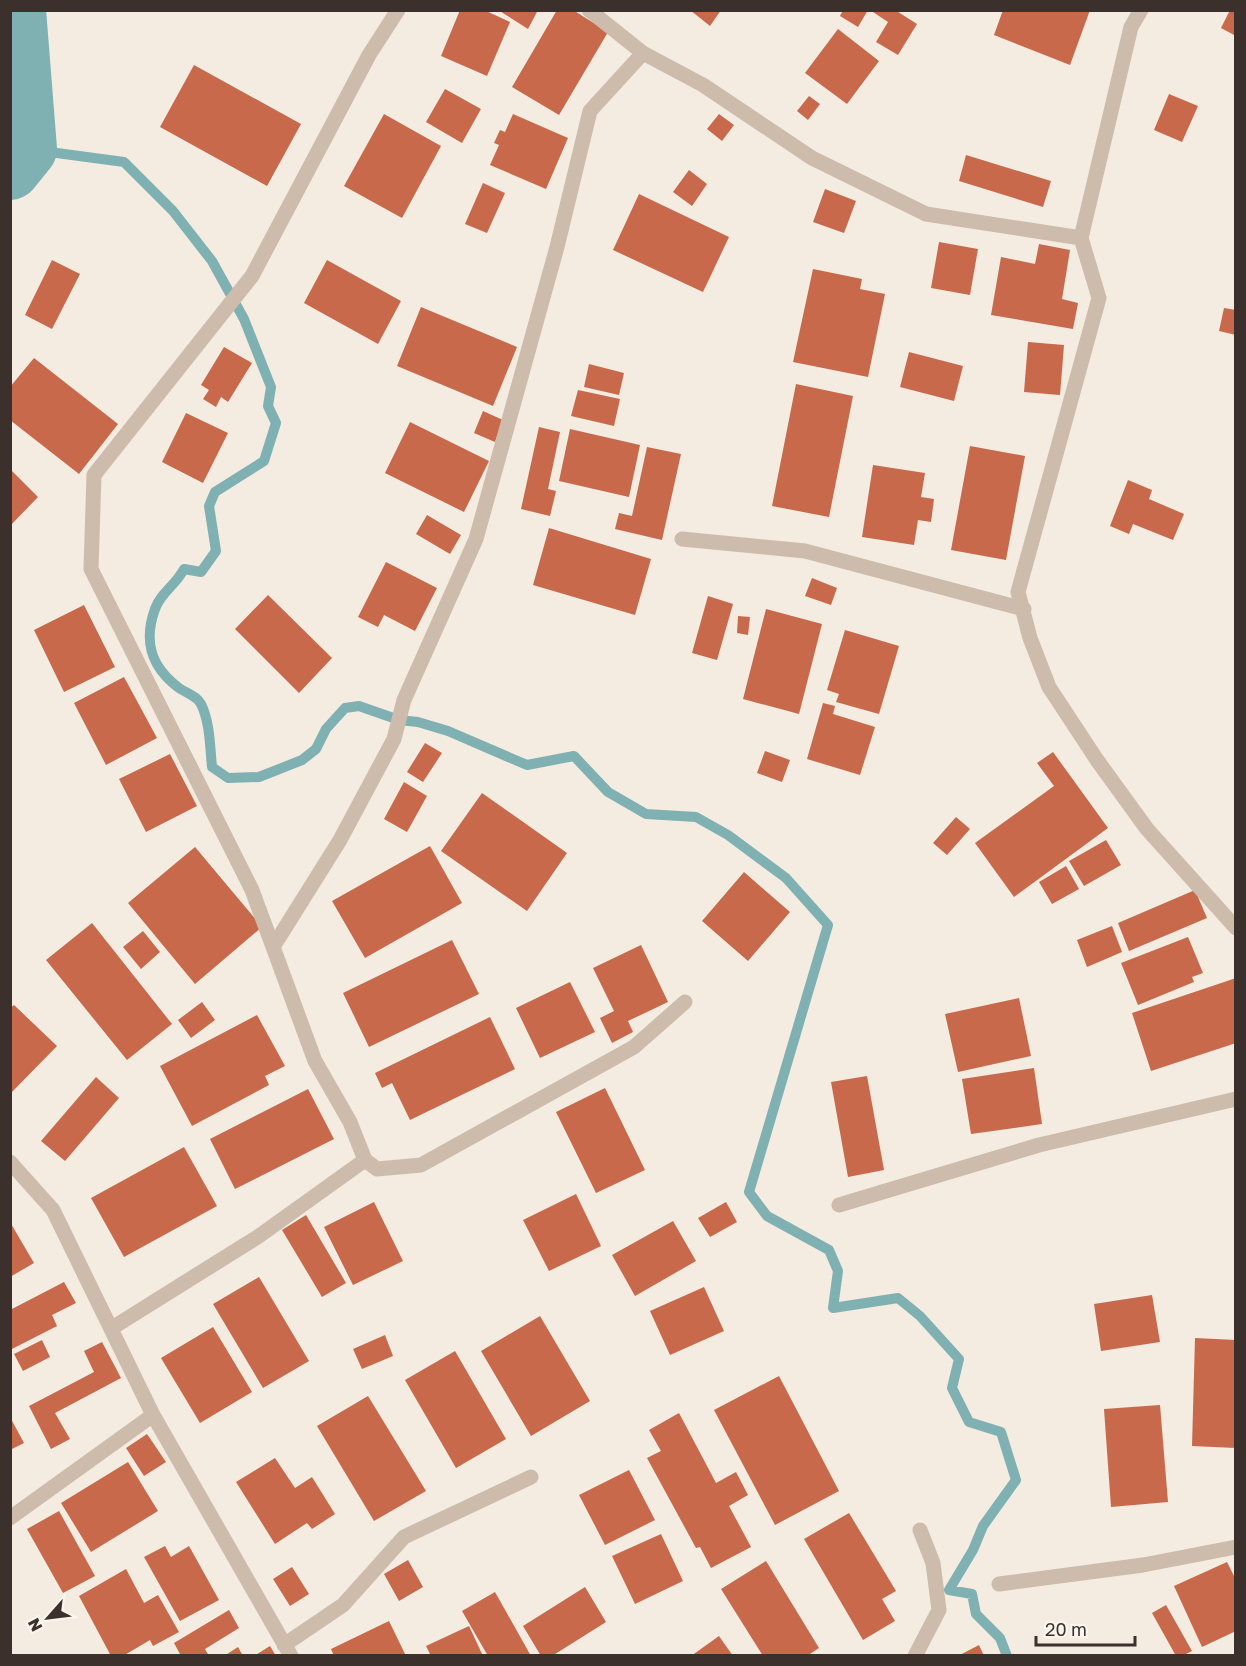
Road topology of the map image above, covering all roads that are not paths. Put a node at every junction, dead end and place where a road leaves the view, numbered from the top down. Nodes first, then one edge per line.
1 (398, 10) edge
2 (589, 10) edge
3 (1141, 10) edge
4 (643, 53) junction
5 (1081, 238) junction
6 (682, 539) dead end
7 (1024, 609) junction
8 (1236, 928) edge
9 (273, 947) junction
10 (685, 1002) dead end
11 (1236, 1099) edge
12 (364, 1160) junction
13 (10, 1162) edge
14 (839, 1205) dead end
15 (112, 1328) junction
16 (153, 1415) junction
17 (531, 1477) dead end
18 (10, 1518) edge
19 (920, 1530) dead end
20 (1236, 1547) edge
21 (999, 1584) dead end
22 (287, 1650) edge
23 (915, 1656) edge

1 - 9 street
2 - 4 street
3 - 5 street
4 - 5 street
4 - 9 street
5 - 7 street
6 - 7 street
7 - 8 street
9 - 12 street
10 - 12 street
11 - 14 street
12 - 15 street
13 - 15 street
15 - 16 street
16 - 18 street
16 - 22 street
17 - 22 street
19 - 23 street
20 - 21 street

